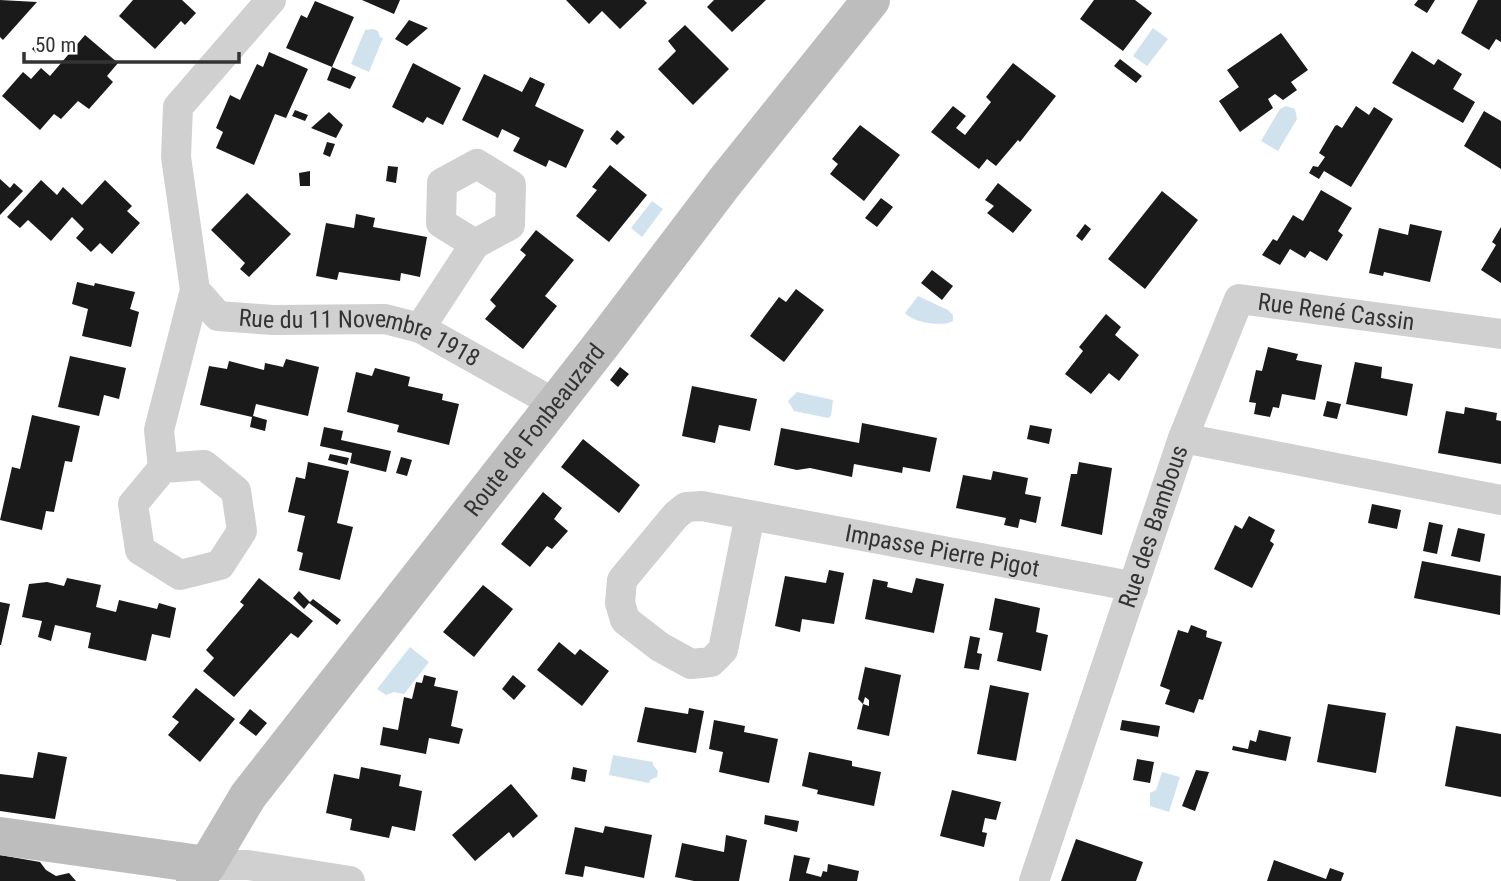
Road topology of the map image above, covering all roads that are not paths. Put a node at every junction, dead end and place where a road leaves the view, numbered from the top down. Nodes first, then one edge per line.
1 (271, 0) edge
2 (871, 0) edge
3 (475, 244) dead end
4 (195, 290) junction
5 (420, 328) junction
6 (1501, 334) edge
7 (554, 403) junction
8 (1183, 438) junction
9 (163, 468) dead end
10 (1501, 500) edge
11 (750, 515) junction
12 (1133, 589) junction
13 (0, 836) edge
14 (201, 873) edge
15 (350, 881) edge
16 (1034, 881) edge

1 - 4 street
2 - 7 street, Route de Fonbeauzard
3 - 5 street
4 - 5 street, Rue du 11 Novembre 1918
4 - 9 street
5 - 7 street, Rue du 11 Novembre 1918
6 - 8 street, Rue René Cassin
7 - 14 street, Route de Fonbeauzard
8 - 10 street, Rue des Bambous
8 - 12 street, Rue des Bambous
11 - 11 street, Impasse Pierre Pigot
11 - 12 street, Impasse Pierre Pigot
12 - 16 street, Rue des Bambous
13 - 14 street
14 - 15 street

